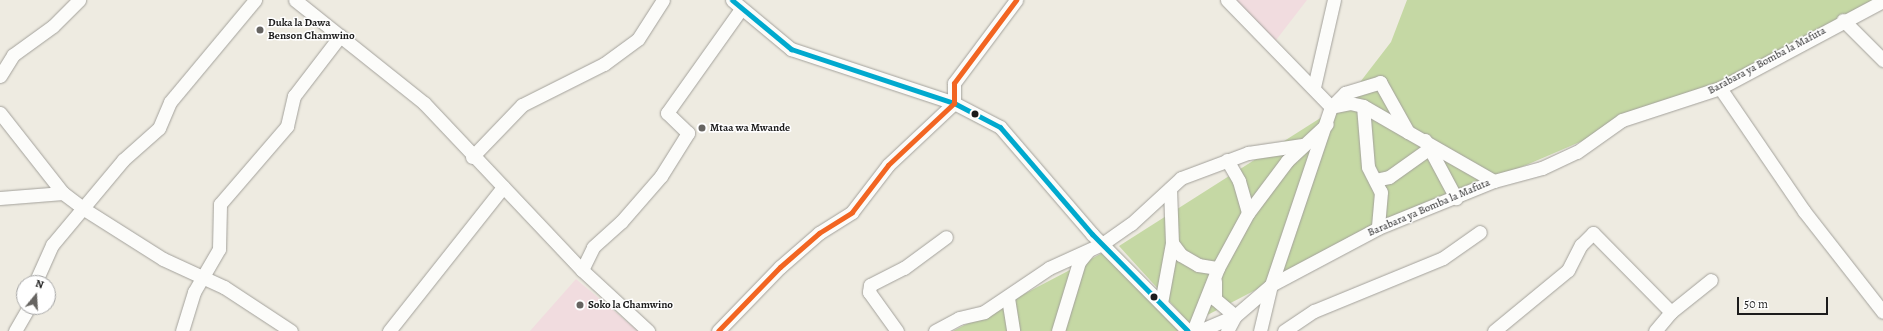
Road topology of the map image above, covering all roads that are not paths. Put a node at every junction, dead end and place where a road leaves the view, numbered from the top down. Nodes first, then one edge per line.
1 (79, 0) edge
2 (255, 0) edge
3 (295, 0) edge
4 (663, 0) edge
5 (1016, 0) edge
6 (1227, 0) edge
7 (1334, 0) edge
8 (1881, 1) edge
9 (736, 5) edge
10 (1843, 20) junction
11 (340, 36) junction
12 (1883, 60) edge
13 (0, 76) edge
14 (1314, 88) junction
15 (1720, 88) junction
16 (954, 103) junction
17 (1364, 106) junction
18 (1331, 107) junction
19 (0, 113) edge
20 (1327, 124) junction
21 (1408, 132) junction
22 (1302, 144) junction
23 (1426, 145) junction
24 (472, 157) junction
25 (1227, 160) junction
26 (1287, 161) junction
27 (1309, 175) junction
28 (1375, 180) junction
29 (1494, 181) junction
30 (503, 187) junction
31 (1170, 189) junction
32 (64, 193) junction
33 (0, 198) edge
34 (1456, 198) junction
35 (84, 209) junction
36 (1248, 213) junction
37 (1378, 228) junction
38 (1480, 232) dead end
39 (946, 237) dead end
40 (1172, 243) junction
41 (1102, 244) junction
42 (1088, 251) junction
43 (582, 270) junction
44 (1216, 272) junction
45 (202, 274) junction
46 (39, 275) edge
47 (1711, 280) dead end
48 (1271, 285) junction
49 (1008, 298) junction
50 (1161, 303) junction
51 (1671, 312) junction
52 (1883, 312) edge
53 (24, 315) edge
54 (1235, 316) junction
55 (15, 331) edge
56 (182, 331) edge
57 (291, 331) edge
58 (389, 331) edge
59 (648, 331) edge
60 (718, 331) edge
61 (897, 331) edge
62 (935, 331) edge
63 (1013, 331) edge
64 (1058, 331) edge
65 (1188, 331) edge
66 (1193, 331) edge
67 (1199, 331) edge
68 (1227, 331) edge
69 (1260, 331) edge
70 (1284, 331) edge
71 (1494, 331) edge
72 (1655, 331) edge

1 - 13 street
2 - 35 street
3 - 11 street
4 - 24 street
5 - 16 street
6 - 14 street
7 - 14 street
8 - 10 street, Barabara ya Bomba la Mafuta
9 - 16 street
9 - 43 street
10 - 12 street
10 - 15 street, Barabara ya Bomba la Mafuta
11 - 24 street
11 - 45 street
14 - 18 street
15 - 29 street, Barabara ya Bomba la Mafuta
15 - 52 street
16 - 41 street
16 - 60 street
17 - 18 street
17 - 21 street
17 - 28 street
18 - 20 street
18 - 21 street
19 - 32 street
20 - 22 street
20 - 27 street
21 - 23 street
22 - 25 street
22 - 26 street
23 - 28 street
23 - 29 street
23 - 34 street
24 - 30 street
25 - 31 street
25 - 36 street
26 - 27 street
26 - 36 street
27 - 48 street
28 - 37 street
29 - 34 street, Barabara ya Bomba la Mafuta
30 - 43 street
30 - 58 street
31 - 40 street
31 - 41 street
32 - 33 street
32 - 35 street
34 - 37 street, Barabara ya Bomba la Mafuta
35 - 45 street
35 - 46 street
36 - 44 street
37 - 48 street, Barabara ya Bomba la Mafuta
38 - 70 street
39 - 61 street
40 - 44 street
40 - 50 street
41 - 42 street
41 - 50 street
42 - 49 street
42 - 64 street
43 - 59 street
44 - 54 street
44 - 66 street
45 - 56 street
45 - 57 street
47 - 51 street
48 - 54 street, Barabara ya Bomba la Mafuta
48 - 69 street
49 - 62 street
49 - 63 street
50 - 65 street
51 - 71 street
51 - 72 street
53 - 55 street
54 - 67 street, Barabara ya Bomba la Mafuta
54 - 68 street

